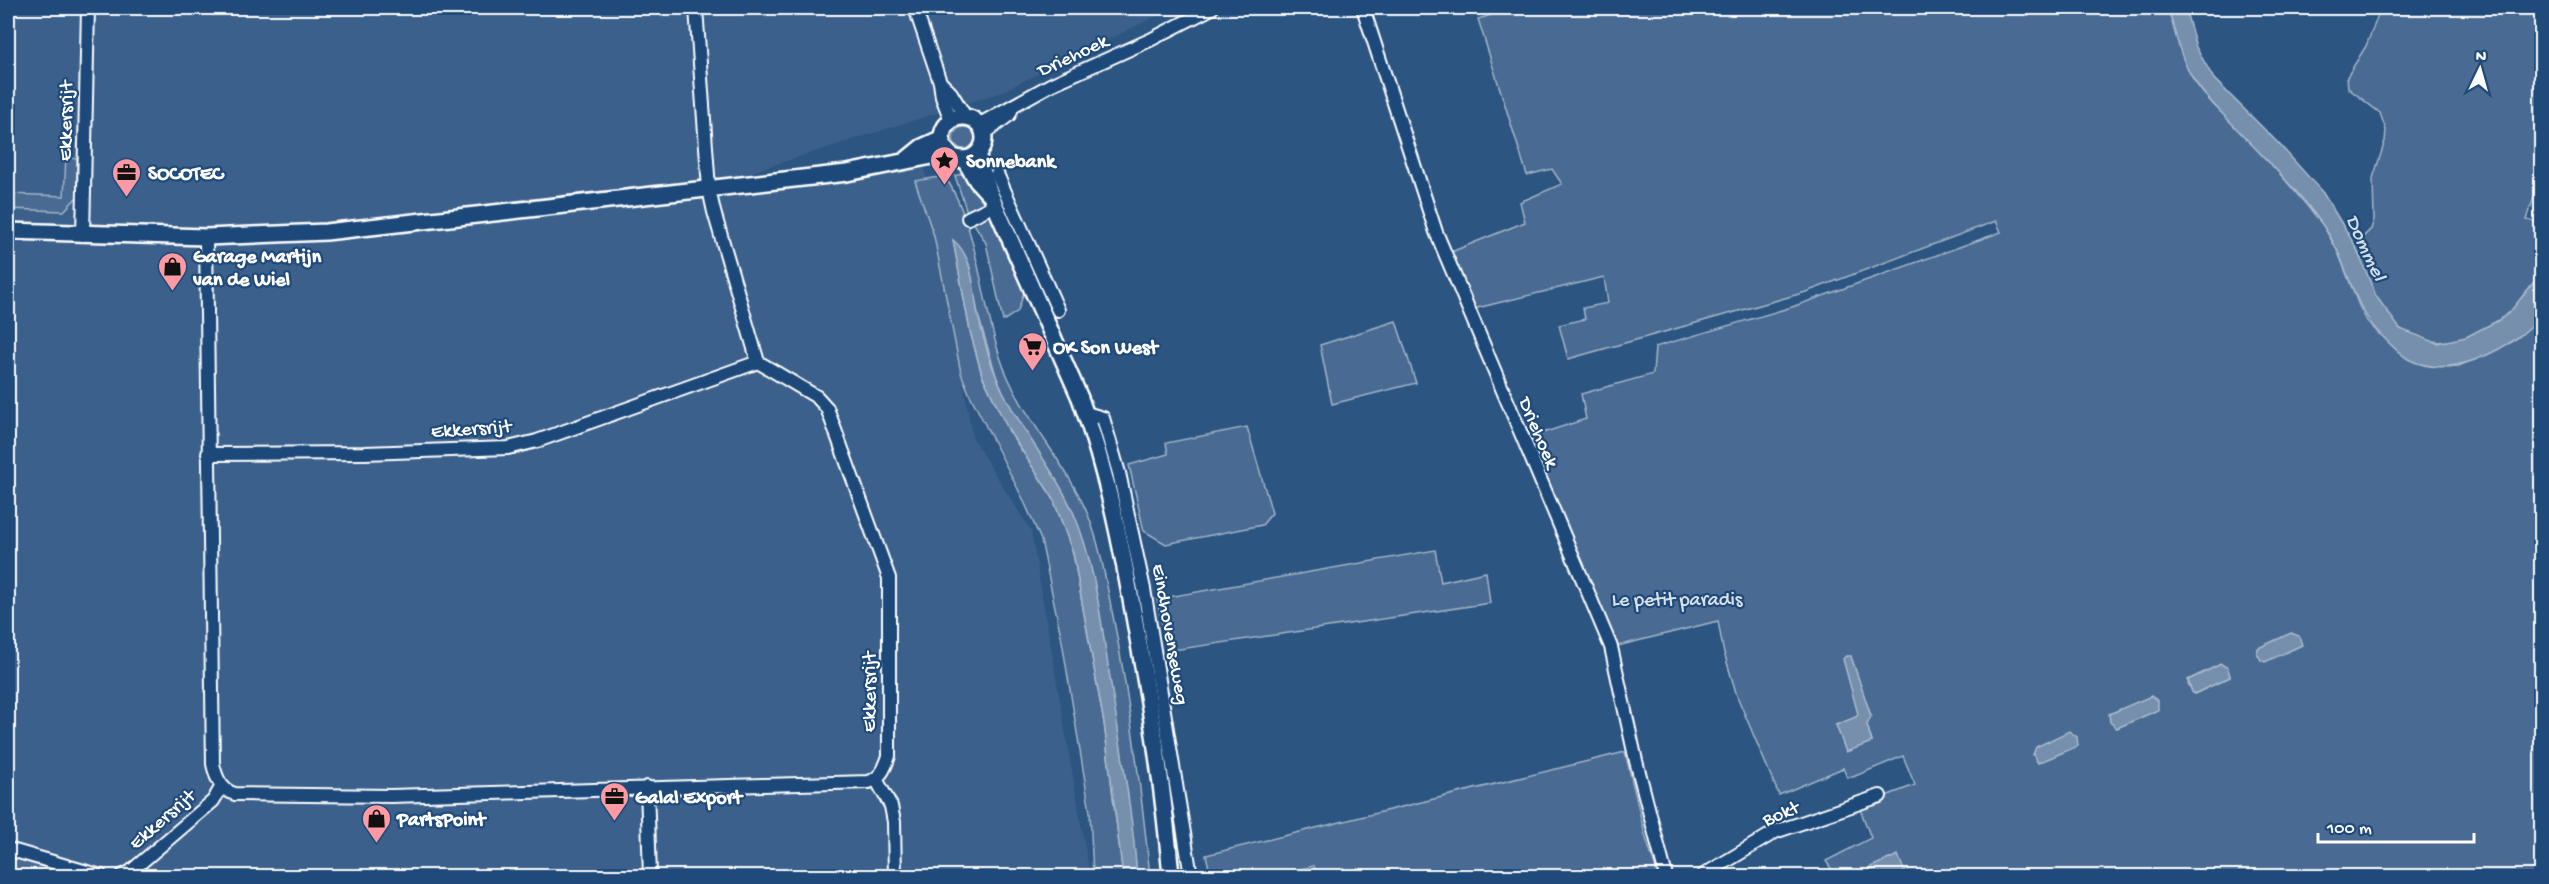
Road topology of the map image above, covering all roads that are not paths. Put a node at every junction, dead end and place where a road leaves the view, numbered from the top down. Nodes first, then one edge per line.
1 (88, 8) edge
2 (696, 8) edge
3 (915, 8) edge
4 (1212, 8) edge
5 (1363, 8) edge
6 (958, 118) junction
7 (982, 129) junction
8 (944, 145) junction
9 (971, 156) junction
10 (997, 174) dead end
11 (709, 189) junction
12 (992, 199) junction
13 (968, 218) dead end
14 (8, 231) edge
15 (1013, 231) junction
16 (83, 235) junction
17 (206, 237) junction
18 (1058, 310) dead end
19 (758, 362) junction
20 (1086, 413) junction
21 (208, 454) junction
22 (876, 779) junction
23 (222, 786) junction
24 (647, 787) junction
25 (1880, 796) dead end
26 (8, 849) edge
27 (101, 876) edge
28 (122, 876) edge
29 (650, 876) edge
30 (895, 876) edge
31 (1171, 876) edge
32 (1191, 876) edge
33 (1666, 876) edge
34 (1702, 876) edge

1 - 16 street, Ekkersrijt
2 - 11 street
3 - 6 street
4 - 7 street, Driehoek
5 - 33 street, Driehoek
6 - 7 main road
6 - 8 main road
7 - 9 main road
8 - 9 main road
8 - 11 main road
9 - 12 main road, Eindhovenseweg
10 - 15 street, Eindhovenseweg
11 - 17 main road
11 - 19 street
12 - 13 street
12 - 15 main road, Eindhovenseweg
14 - 16 main road
15 - 18 street, Eindhovenseweg
15 - 20 main road, Eindhovenseweg
16 - 17 main road
17 - 21 street, Ekkersrijt
19 - 21 street, Ekkersrijt
19 - 22 street, Ekkersrijt
20 - 31 main road, Eindhovenseweg
20 - 32 street, Eindhovenseweg
21 - 23 street, Ekkersrijt
22 - 24 street, Ekkersrijt
22 - 30 street
23 - 24 street, Ekkersrijt
23 - 28 street, Ekkersrijt
24 - 29 street
25 - 34 street, Bokt
26 - 27 street

